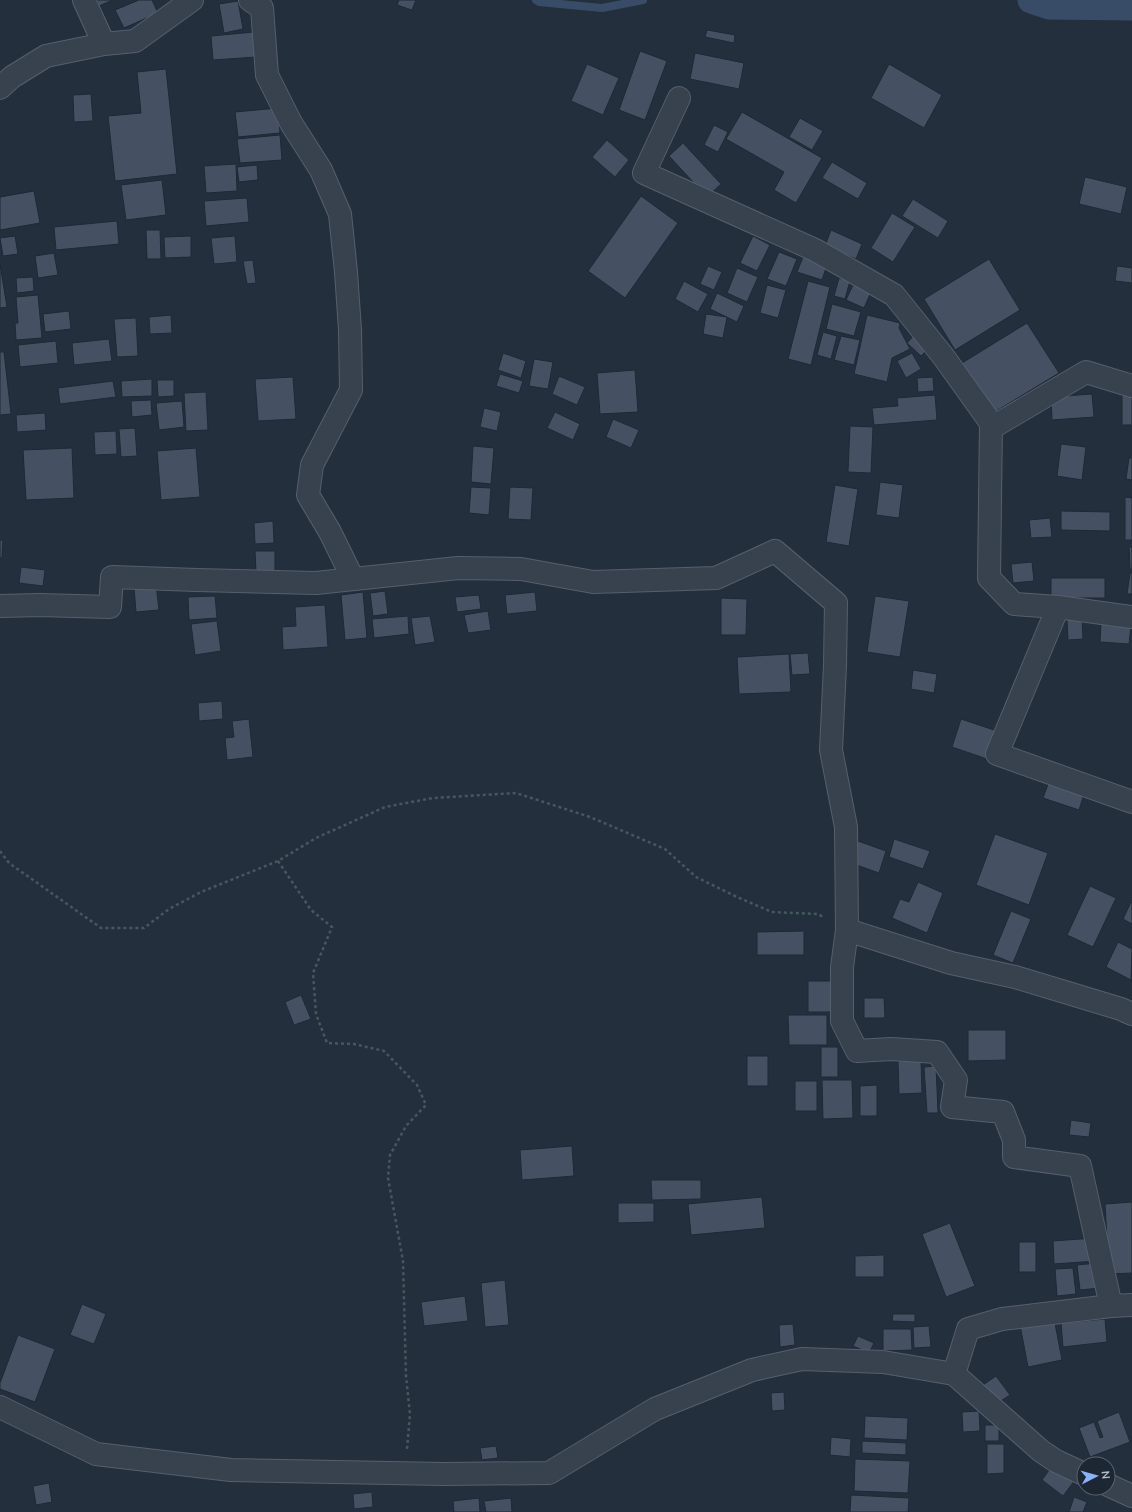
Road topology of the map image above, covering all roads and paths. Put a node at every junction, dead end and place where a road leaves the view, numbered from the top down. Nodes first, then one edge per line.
1 (84, 0) edge
2 (192, 0) edge
3 (250, 0) edge
4 (104, 44) junction
5 (0, 88) edge
6 (679, 98) dead end
7 (1132, 386) edge
8 (991, 423) junction
9 (353, 579) junction
10 (0, 606) edge
11 (1058, 607) junction
12 (1132, 617) edge
13 (1132, 802) edge
14 (0, 851) edge
15 (278, 861) junction
16 (846, 930) junction
17 (1132, 1014) edge
18 (1122, 1305) edge
19 (954, 1374) junction
20 (0, 1406) edge
21 (1076, 1470) edge
22 (405, 1473) junction
23 (1116, 1489) edge
24 (1132, 1496) edge

1 - 4 street
2 - 4 street
3 - 9 street
4 - 5 street
6 - 8 street
7 - 8 street
8 - 11 street
9 - 10 street
9 - 16 street
11 - 12 street
11 - 13 street
14 - 15 path
15 - 16 path
15 - 22 path
16 - 17 street
16 - 18 street
18 - 19 street
19 - 21 street
19 - 22 street
20 - 22 street
23 - 24 street

